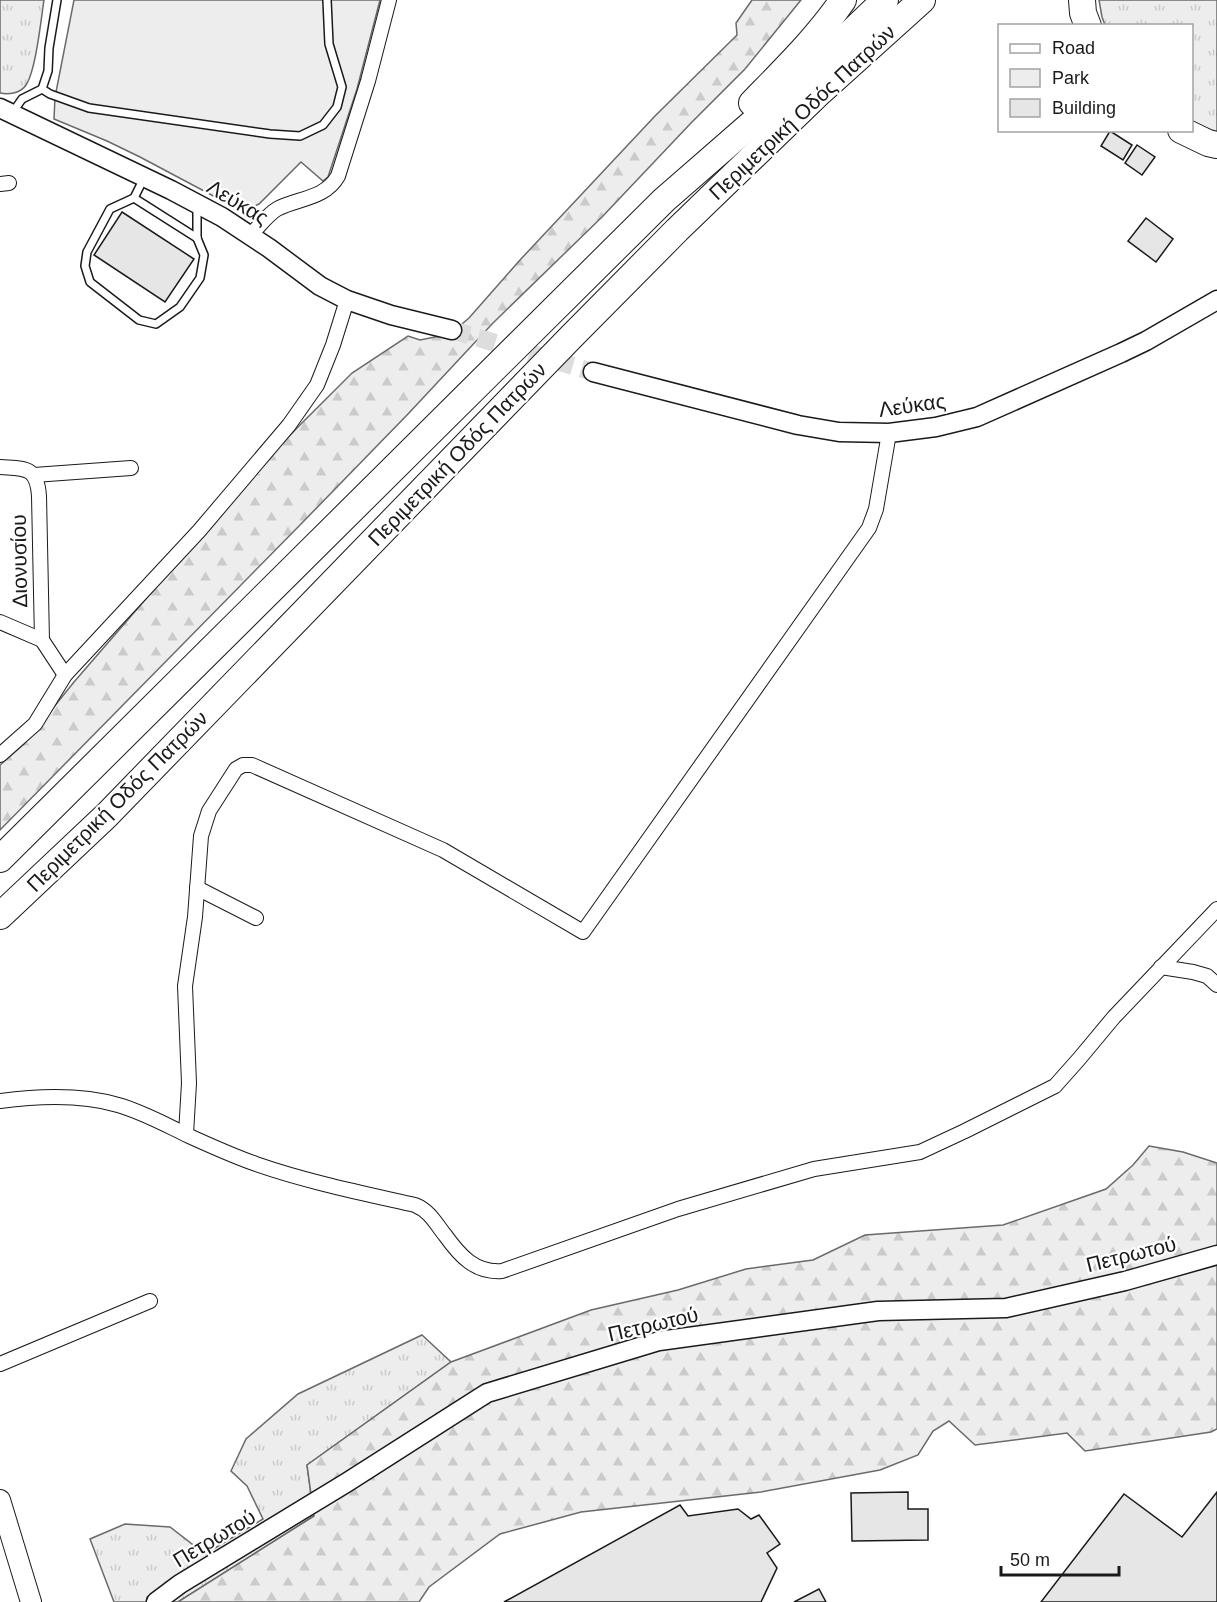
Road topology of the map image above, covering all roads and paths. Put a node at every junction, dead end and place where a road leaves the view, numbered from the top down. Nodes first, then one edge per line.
1 (57, 0) edge
2 (327, 0) edge
3 (389, 0) edge
4 (843, 0) edge
5 (885, 0) edge
6 (922, 0) edge
7 (1082, 0) edge
8 (1087, 24) edge
9 (42, 89) junction
10 (6, 111) edge
11 (1185, 132) edge
12 (1217, 145) edge
13 (144, 177) junction
14 (134, 198) junction
15 (664, 200) junction
16 (197, 204) junction
17 (250, 235) junction
18 (197, 238) junction
19 (347, 300) junction
20 (1217, 300) edge
21 (452, 330) tunnel mouth
22 (593, 372) tunnel mouth
23 (889, 433) junction
24 (0, 467) edge
25 (131, 468) dead end
26 (34, 475) junction
27 (0, 622) edge
28 (42, 640) junction
29 (65, 675) junction
30 (0, 755) edge
31 (0, 859) edge
32 (197, 888) junction
33 (1217, 909) edge
34 (0, 916) edge
35 (256, 918) dead end
36 (1161, 967) junction
37 (1217, 985) edge
38 (0, 1101) edge
39 (186, 1134) junction
40 (1217, 1255) edge
41 (150, 1301) dead end
42 (0, 1364) edge
43 (0, 1500) edge
44 (31, 1602) edge
45 (156, 1602) edge

1 - 9 lane
2 - 9 lane
3 - 17 street
4 - 15 highway
5 - 15 highway, Περιμετρική Οδός Πατρών
6 - 34 highway, Περιμετρική Οδός Πατρών
7 - 8 highway
9 - 10 lane
10 - 13 street, Λεύκας
11 - 12 highway
13 - 14 lane
13 - 16 street, Λεύκας
14 - 18 lane
14 - 18 lane
15 - 31 highway, Περιμετρική Οδός Πατρών
16 - 17 street, Λεύκας
16 - 18 lane
17 - 19 street, Λεύκας
19 - 21 street, Λεύκας
19 - 29 street
20 - 23 street, Λεύκας
22 - 23 street, Λεύκας
23 - 32 street
24 - 26 street
25 - 26 street
26 - 28 street, Διονυσίου
27 - 28 street
28 - 29 street
29 - 30 street
32 - 35 street
32 - 39 street
33 - 36 street
36 - 37 street
36 - 39 street
38 - 39 street
40 - 45 street, Πετρωτού
41 - 42 street
43 - 44 main road

